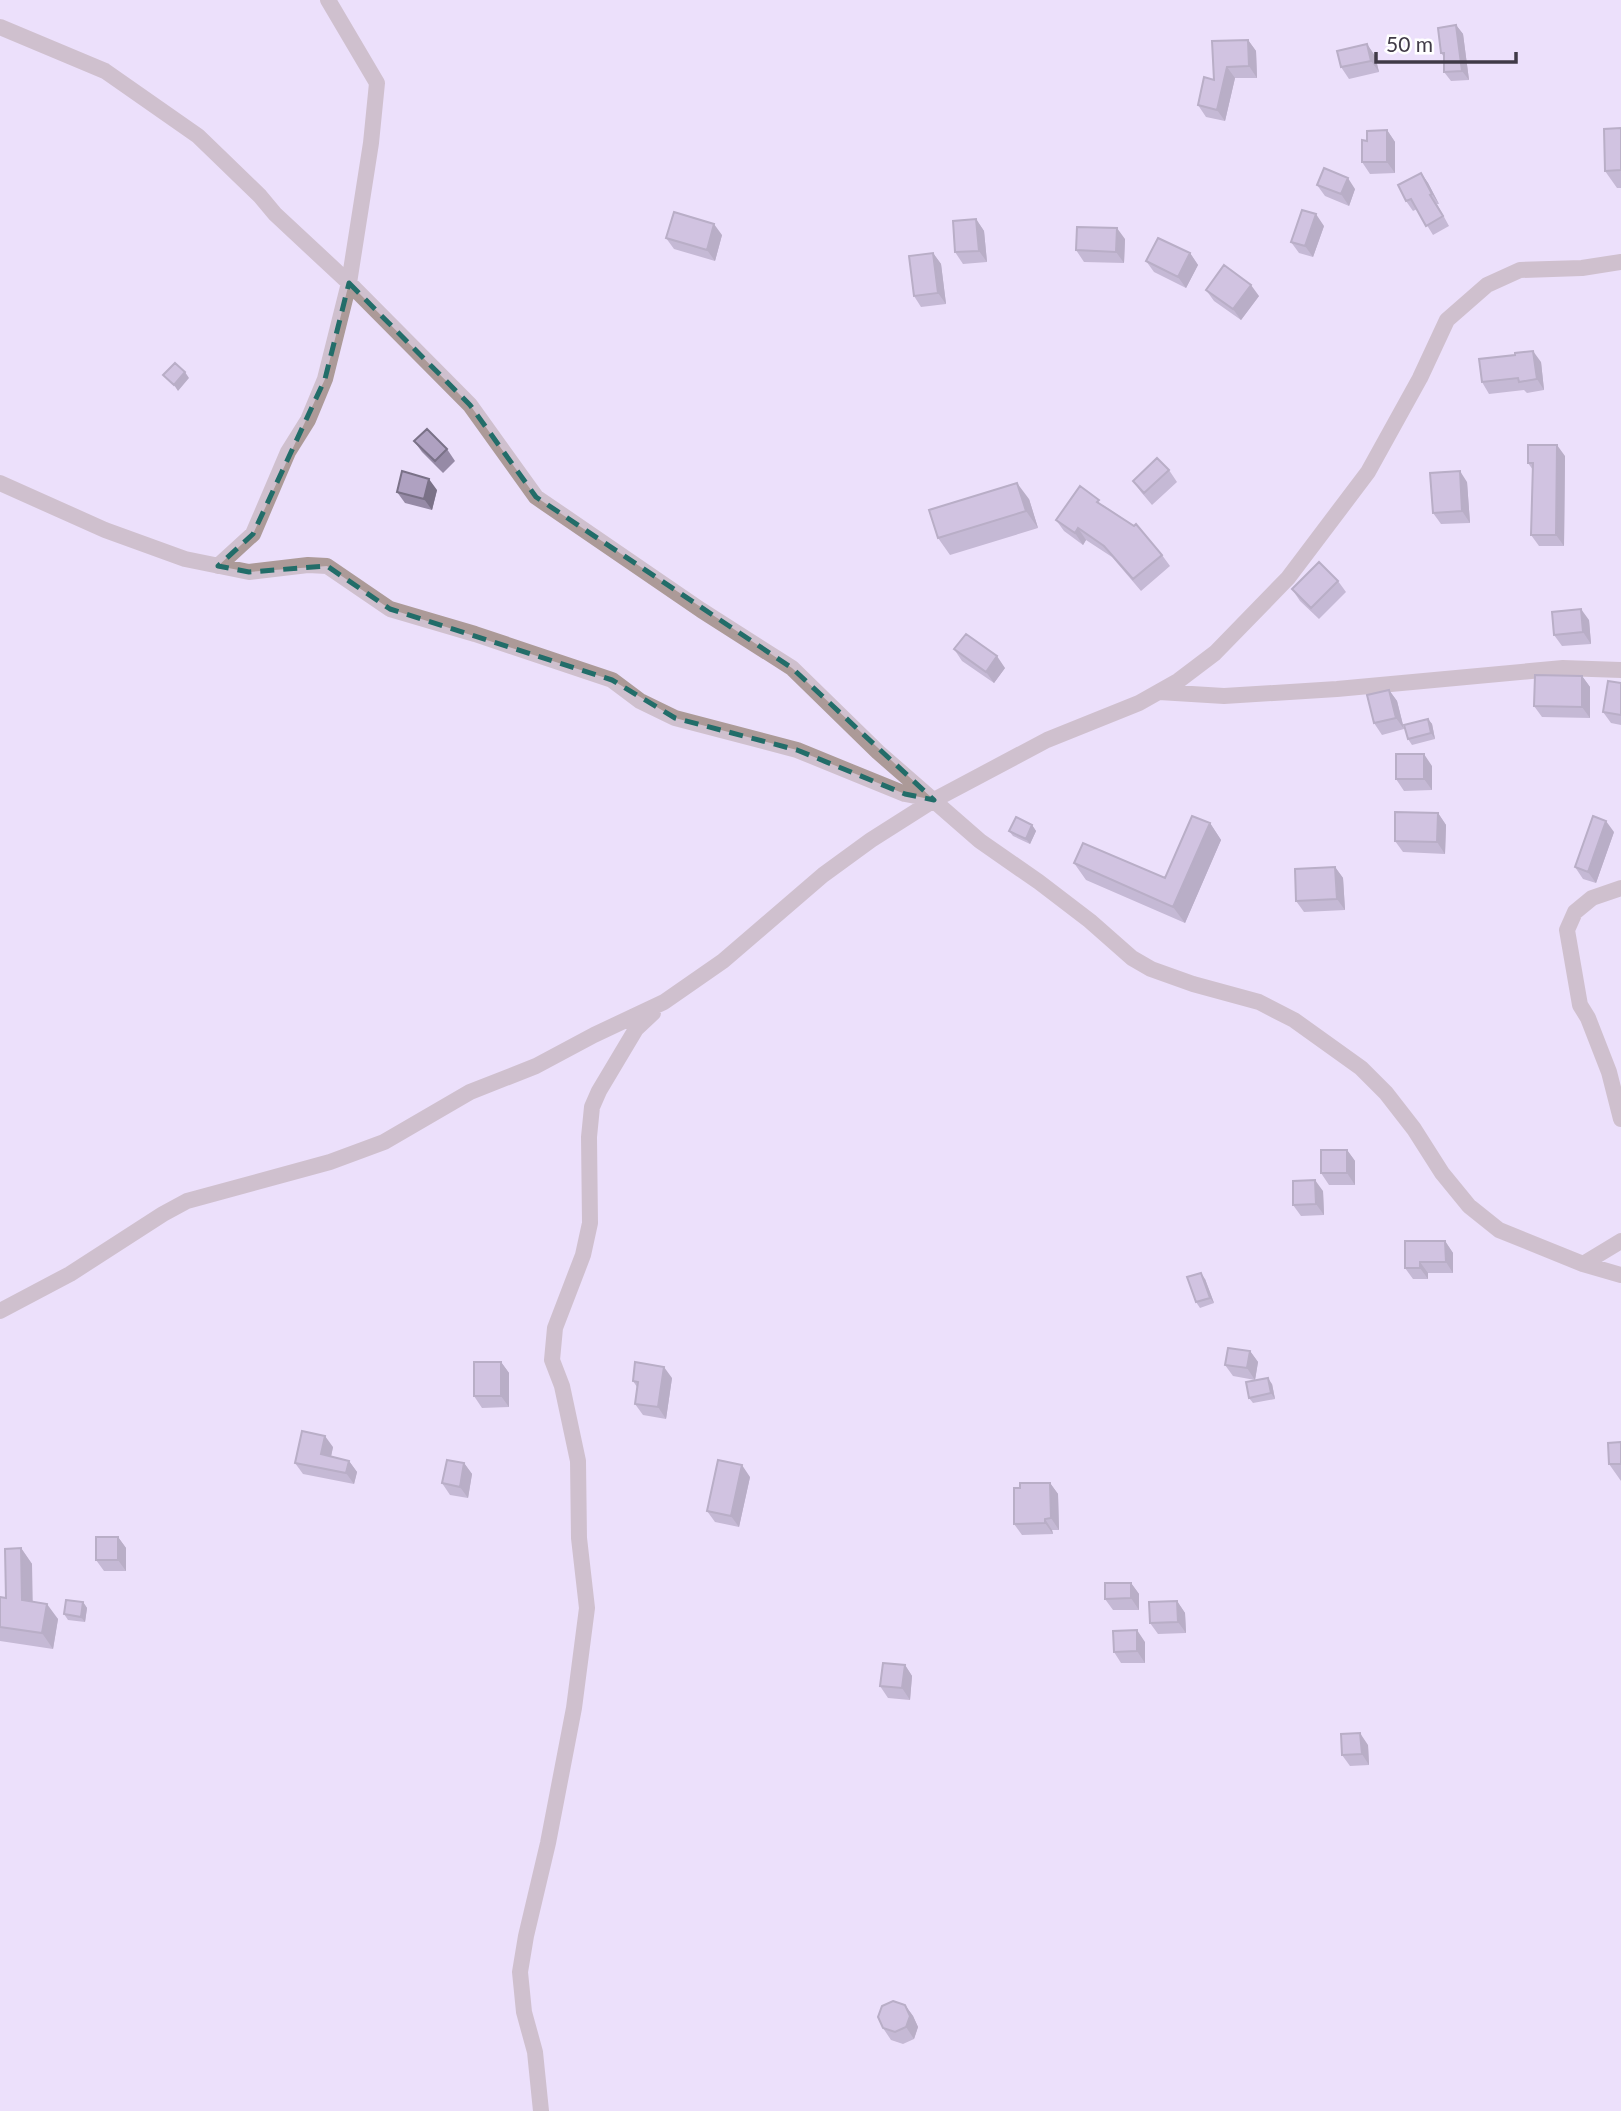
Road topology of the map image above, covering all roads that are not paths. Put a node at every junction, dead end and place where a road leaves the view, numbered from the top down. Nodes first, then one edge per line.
1 (328, 0) edge
2 (0, 27) edge
3 (1621, 262) edge
4 (349, 283) junction
5 (0, 482) edge
6 (218, 566) junction
7 (1621, 670) edge
8 (1159, 692) junction
9 (934, 800) junction
10 (1621, 888) edge
11 (664, 1002) junction
12 (1621, 1119) edge
13 (1621, 1241) edge
14 (1583, 1264) junction
15 (1621, 1275) edge
16 (0, 1311) edge
17 (541, 2111) edge

1 - 4 street
2 - 4 street
3 - 8 street
4 - 6 street
4 - 9 street
5 - 6 street
6 - 9 street
7 - 8 street
8 - 9 street
9 - 11 street
9 - 14 street
10 - 12 street
11 - 16 street
11 - 17 street
13 - 14 street
14 - 15 street

